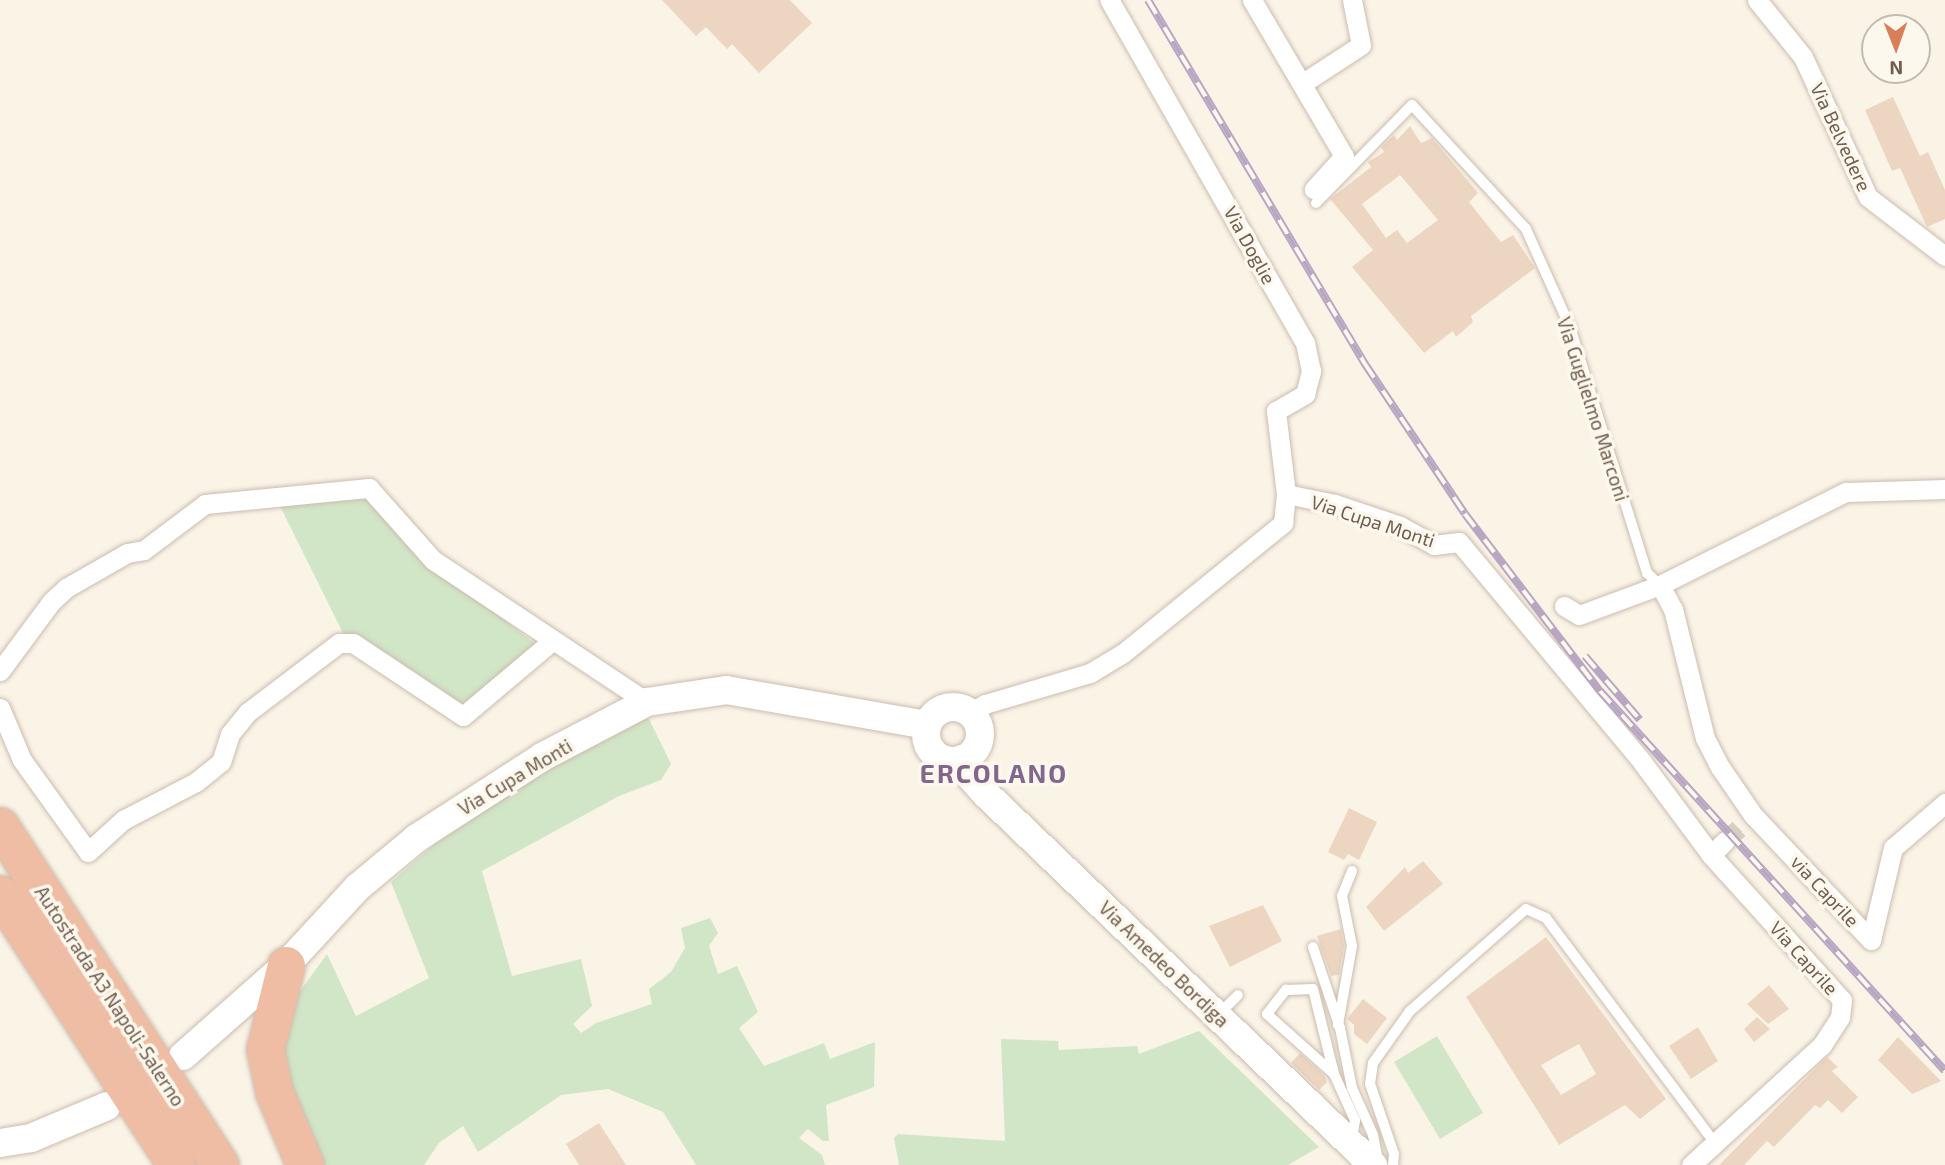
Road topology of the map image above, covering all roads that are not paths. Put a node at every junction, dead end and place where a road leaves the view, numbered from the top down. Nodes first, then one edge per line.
1 (1109, 0) edge
2 (1252, 0) edge
3 (1352, 0) edge
4 (1757, 0) edge
5 (1303, 83) junction
6 (1315, 196) joint
7 (1945, 256) edge
8 (1945, 489) edge
9 (1286, 494) junction
10 (1660, 585) junction
11 (1564, 607) dead end
12 (552, 641) junction
13 (0, 671) edge
14 (648, 702) junction
15 (0, 708) edge
16 (970, 713) junction
17 (927, 726) junction
18 (962, 759) junction
19 (1945, 803) edge
20 (0, 826) edge
21 (1718, 848) joint
22 (1352, 871) dead end
23 (0, 894) edge
24 (1313, 947) dead end
25 (286, 965) junction
26 (1238, 995) dead end
27 (1218, 1015) junction
28 (1338, 1025) junction
29 (183, 1056) dead end
30 (1334, 1074) junction
31 (107, 1106) dead end
32 (0, 1143) edge
33 (1350, 1143) junction
34 (1715, 1143) junction
35 (176, 1165) edge
36 (220, 1165) edge
37 (305, 1165) edge
38 (1375, 1165) edge
39 (1393, 1165) edge
40 (1692, 1165) edge

1 - 9 street, Via Doglie
2 - 5 street
3 - 5 street
4 - 7 street, Via Belvedere
5 - 6 street
6 - 10 lane, Via Guglielmo Marconi
8 - 10 street
9 - 16 street, Via Cupa Monti
9 - 21 street, Via Cupa Monti
10 - 11 street
10 - 19 street, via Caprile
12 - 13 street
12 - 14 street
12 - 15 street
14 - 17 street, Via Cupa Monti
14 - 25 street, Via Cupa Monti
16 - 17 street
16 - 18 street
17 - 18 street
18 - 27 street, Via Amedeo Bordiga
20 - 36 highway, Autostrada A3 Napoli-Salerno
21 - 34 street, Via Caprile
22 - 28 lane
23 - 35 highway, Autostrada A3 Napoli-Salerno
24 - 28 lane
25 - 29 street, Via Cupa Monti
25 - 37 highway
26 - 27 lane
27 - 33 street, Via Amedeo Bordiga
28 - 38 lane
30 - 30 lane
30 - 33 lane
31 - 32 street
33 - 38 street, Via Amedeo Bordiga
34 - 39 lane
34 - 40 street, Via Caprile

